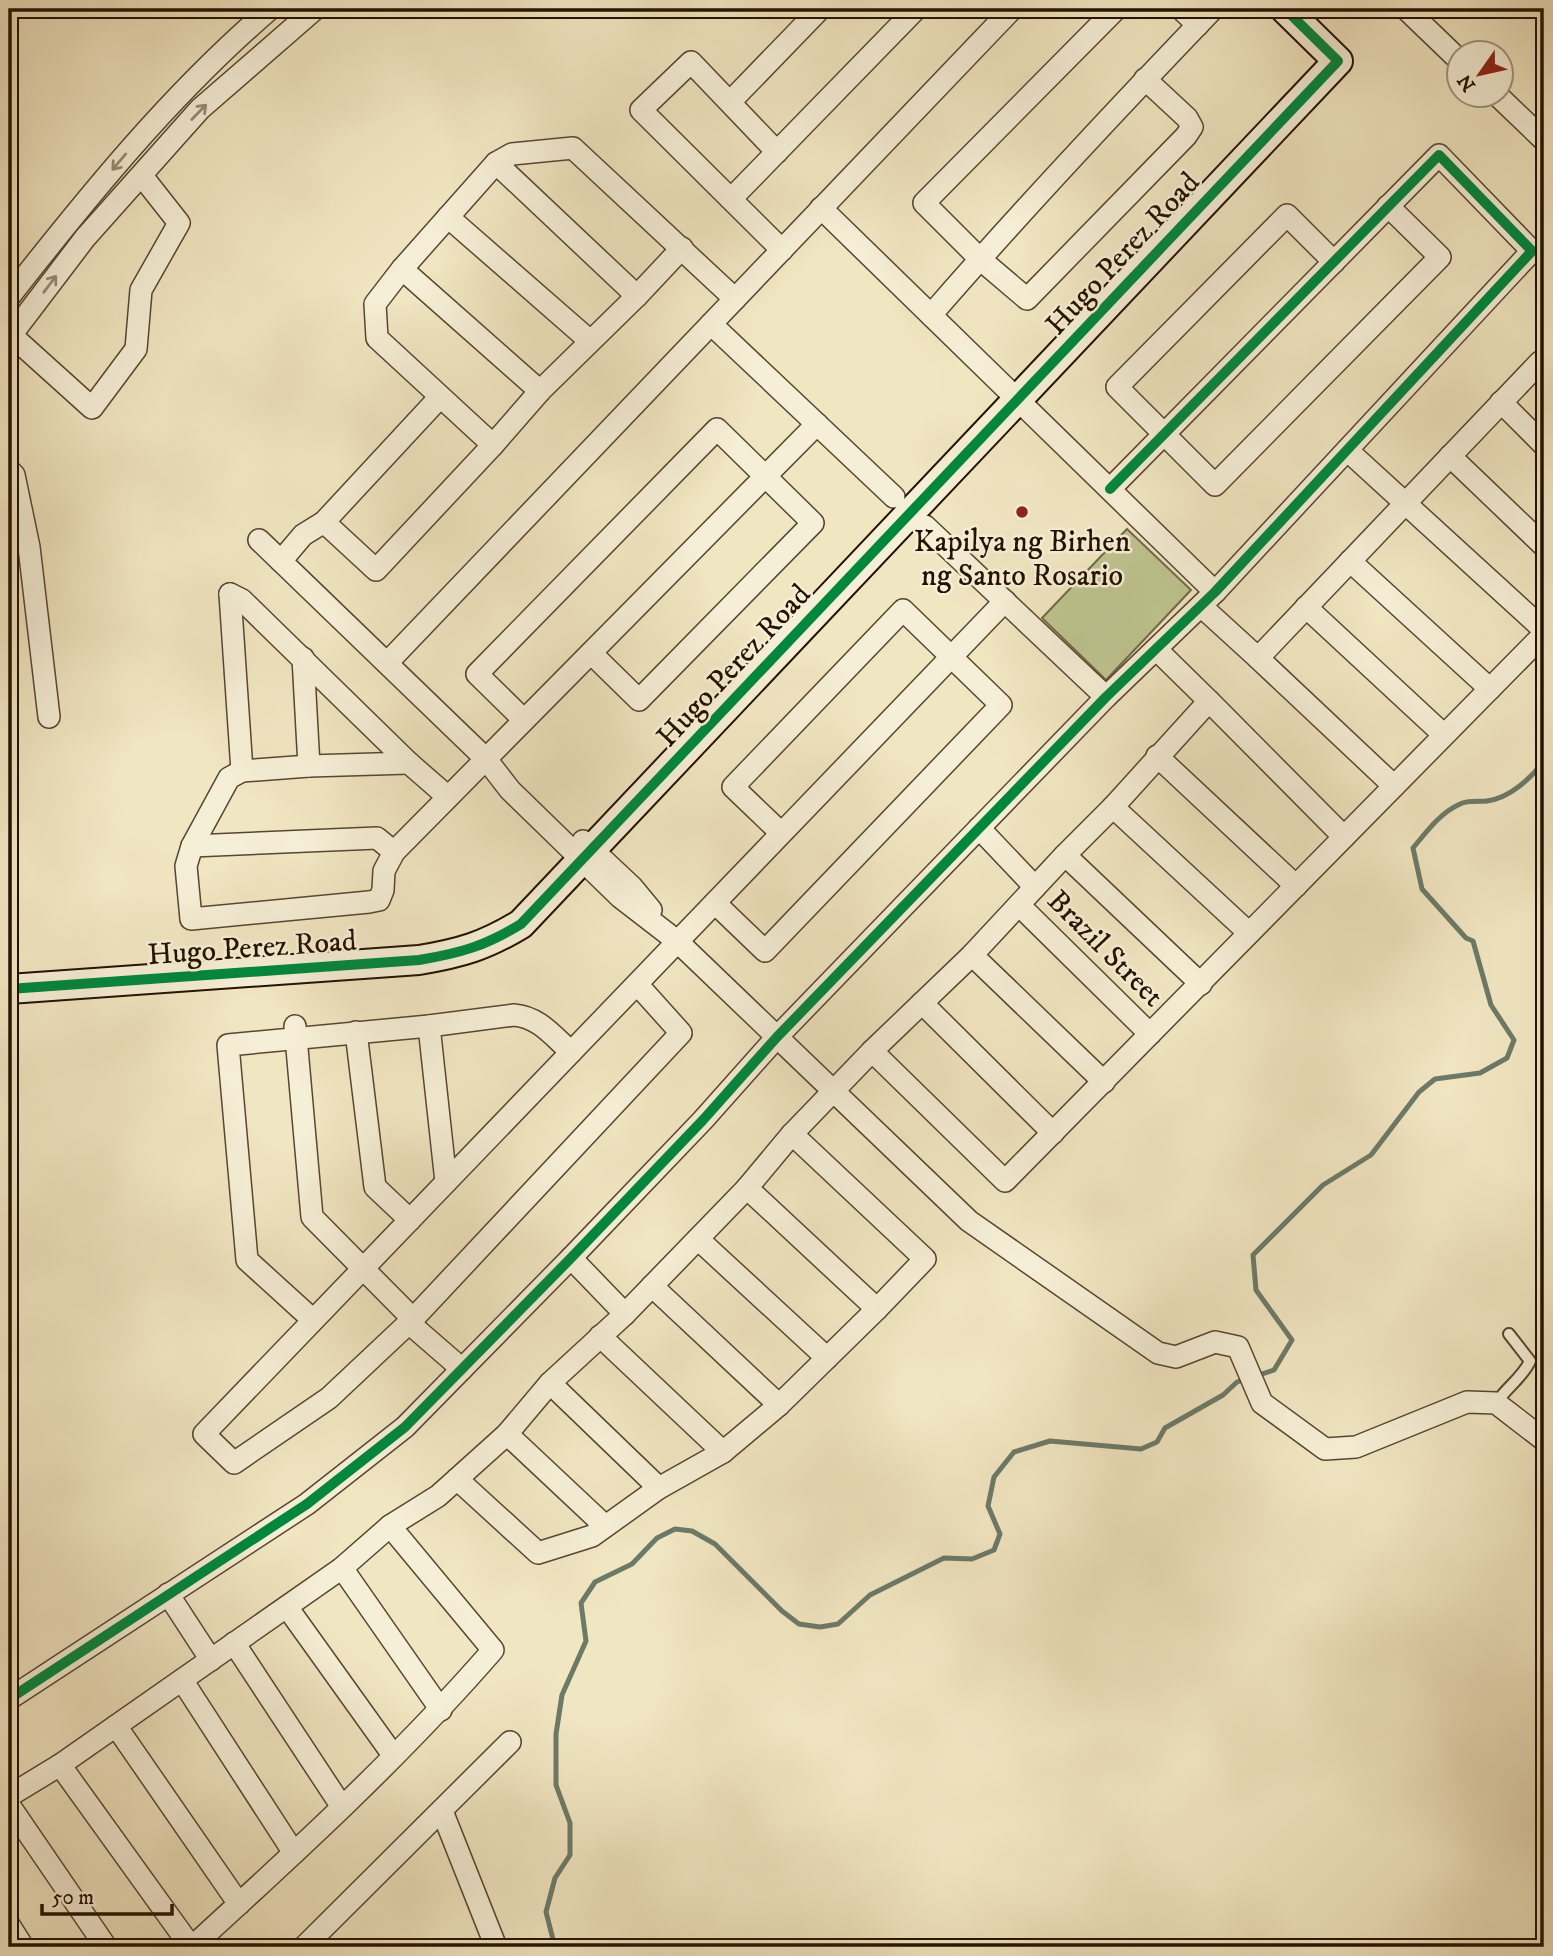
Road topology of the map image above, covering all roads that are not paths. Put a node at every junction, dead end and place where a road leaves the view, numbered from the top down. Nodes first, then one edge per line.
1 (270, 9) edge
2 (316, 9) edge
3 (820, 9) edge
4 (916, 9) edge
5 (1012, 9) edge
6 (1116, 9) edge
7 (1181, 9) edge
8 (1213, 9) edge
9 (1285, 9) edge
10 (1406, 9) edge
11 (1198, 25) junction
12 (1444, 46) edge
13 (1145, 79) junction
14 (730, 103) junction
15 (1511, 108) edge
16 (1543, 137) edge
17 (777, 152) junction
18 (496, 163) junction
19 (142, 176) junction
20 (731, 200) junction
21 (1388, 206) junction
22 (821, 208) junction
23 (448, 217) junction
24 (682, 248) junction
25 (782, 250) junction
26 (980, 259) junction
27 (1334, 262) junction
28 (402, 269) junction
29 (637, 296) junction
30 (9, 297) edge
31 (735, 299) junction
32 (931, 315) junction
33 (711, 324) junction
34 (10, 336) edge
35 (590, 341) junction
36 (1544, 365) edge
37 (540, 391) junction
38 (440, 397) junction
39 (1017, 400) junction
40 (1501, 402) junction
41 (817, 424) junction
42 (1164, 434) junction
43 (493, 445) junction
44 (1544, 445) edge
45 (1347, 450) junction
46 (1450, 456) junction
47 (9, 470) edge
48 (765, 477) junction
49 (1110, 489) junction
50 (894, 497) dead end
51 (1405, 503) junction
52 (324, 522) junction
53 (925, 526) dead end
54 (259, 540) dead end
55 (1544, 546) edge
56 (19, 550) edge
57 (281, 561) junction
58 (1350, 561) junction
59 (1208, 599) junction
60 (1004, 601) junction
61 (1306, 607) junction
62 (1544, 632) edge
63 (1156, 649) junction
64 (591, 653) junction
65 (951, 656) junction
66 (1258, 658) junction
67 (303, 659) junction
68 (387, 663) junction
69 (1490, 689) junction
70 (1107, 697) junction
71 (1209, 701) junction
72 (49, 717) dead end
73 (524, 720) junction
74 (1444, 735) junction
75 (1157, 756) junction
76 (486, 759) junction
77 (409, 763) junction
78 (309, 766) junction
79 (242, 771) junction
80 (1394, 786) junction
81 (448, 797) junction
82 (1112, 807) junction
83 (979, 828) junction
84 (781, 833) junction
85 (1344, 836) junction
86 (192, 846) junction
87 (394, 852) junction
88 (587, 855) junction
89 (1065, 855) junction
90 (1296, 886) junction
91 (1035, 887) junction
92 (715, 903) junction
93 (1019, 905) junction
94 (1250, 933) junction
95 (677, 941) junction
96 (972, 955) junction
97 (636, 984) junction
98 (1201, 984) junction
99 (9, 989) edge
100 (922, 1003) junction
101 (429, 1026) junction
102 (295, 1031) junction
103 (356, 1032) junction
104 (1150, 1034) junction
105 (777, 1037) junction
106 (872, 1051) junction
107 (571, 1052) junction
108 (1104, 1082) junction
109 (834, 1092) junction
110 (1053, 1133) junction
111 (792, 1134) junction
112 (446, 1182) junction
113 (747, 1188) junction
114 (410, 1220) junction
115 (698, 1239) junction
116 (571, 1258) junction
117 (363, 1268) junction
118 (652, 1286) junction
119 (877, 1309) junction
120 (625, 1314) junction
121 (313, 1320) junction
122 (411, 1321) junction
123 (1509, 1334) dead end
124 (600, 1336) junction
125 (827, 1358) junction
126 (462, 1369) junction
127 (550, 1383) junction
128 (1496, 1403) junction
129 (779, 1405) junction
130 (508, 1434) junction
131 (1544, 1440) edge
132 (723, 1452) junction
133 (457, 1479) junction
134 (659, 1489) junction
135 (390, 1526) junction
136 (605, 1526) junction
137 (342, 1568) junction
138 (168, 1594) junction
139 (287, 1607) junction
140 (234, 1643) junction
141 (211, 1660) junction
142 (182, 1680) junction
143 (9, 1699) edge
144 (441, 1710) junction
145 (116, 1726) junction
146 (510, 1742) dead end
147 (393, 1755) junction
148 (60, 1765) junction
149 (9, 1796) edge
150 (9, 1805) edge
151 (342, 1807) junction
152 (442, 1811) junction
153 (294, 1853) junction
154 (239, 1904) junction
155 (9, 1925) edge
156 (23, 1947) edge
157 (106, 1947) edge
158 (191, 1947) edge
159 (304, 1947) edge
160 (496, 1947) edge

1 -> 30 street
19 -> 2 street
3 - 14 street
4 - 17 street
5 - 22 street
6 - 26 street
7 - 11 street
8 - 11 street
9 - 39 street, Hugo Perez Road
10 - 12 street
11 - 13 street
13 - 26 street
13 - 26 street
14 - 17 street
14 - 20 street
15 - 16 street
17 - 20 street
18 - 23 street
18 - 24 street
18 - 29 street
34 -> 19 street
19 - 34 street
20 - 25 street
21 - 27 street
21 - 42 street
21 - 45 street
22 - 25 street
22 - 32 street
23 - 28 street
23 - 35 street
24 - 29 street
24 - 31 street
25 - 31 street
26 - 32 street
27 - 42 street
27 - 42 street
28 - 37 street
28 - 38 street
29 - 35 street
31 - 33 street
32 - 39 street
33 - 41 street
33 - 68 street
35 - 37 street
36 - 40 street
37 - 43 street
38 - 43 street
38 - 52 street
39 - 49 street
39 - 88 street, Hugo Perez Road
40 - 44 street
40 - 46 street
41 - 48 street
41 - 50 street
42 - 49 street
43 - 52 street
45 - 51 street
45 - 59 street
46 - 51 street
46 - 55 street
47 - 56 street
48 - 64 street
48 - 64 street
48 - 73 street
49 - 59 street
51 - 58 street
51 - 62 street
52 - 57 street
53 - 60 street
54 - 57 street
56 - 72 street
57 - 68 street
58 - 61 street
58 - 69 street
59 - 63 street
59 - 66 street
60 - 65 street
60 - 70 street
61 - 66 street
61 - 74 street
62 - 69 street
63 - 70 street
63 - 71 street
64 - 73 street
65 - 84 street
65 - 84 street
65 - 92 street
66 - 80 street
67 - 77 street
67 - 78 street
67 - 79 street
68 - 76 street
69 - 74 street
70 - 83 street
71 - 75 street
71 - 85 street
73 - 76 street
74 - 80 street
75 - 82 street
75 - 90 street
76 - 81 street
76 - 88 street
77 - 78 street
77 - 81 street
78 - 79 street
79 - 86 street
80 - 85 street
81 - 87 street
82 - 89 street
82 - 94 street
83 - 91 street
83 - 105 street
84 - 92 street
85 - 90 street
86 - 87 street
86 - 87 street
88 - 95 street
88 - 99 street, Hugo Perez Road
89 - 91 street
89 - 98 street
90 - 94 street
91 - 93 street
92 - 95 street
93 - 96 street
93 - 104 street, Brazil Street
94 - 98 street
95 - 97 street
95 - 105 street
96 - 100 street
96 - 108 street
97 - 107 street
97 - 122 street
98 - 104 street
100 - 106 street
100 - 110 street
101 - 103 street
101 - 107 street
101 - 112 street
102 - 103 street
102 - 117 street
102 - 121 street
103 - 114 street
104 - 108 street
105 - 109 street
105 - 116 street
106 - 109 street
106 - 110 street
107 - 112 street
108 - 110 street
109 - 111 street
109 - 128 street
111 - 113 street
111 - 119 street
112 - 114 street
113 - 115 street
113 - 119 street
114 - 117 street
115 - 118 street
115 - 125 street
116 - 120 street
116 - 126 street
117 - 121 street
117 - 122 street
118 - 120 street
118 - 129 street
119 - 125 street
120 - 124 street
121 - 122 street
122 - 126 street
123 - 128 lane
124 - 127 street
124 - 132 street
125 - 129 street
126 - 138 street
127 - 130 street
127 - 134 street
128 - 131 street
129 - 132 street
130 - 133 street
130 - 136 street
132 - 134 street
133 - 135 street
133 - 136 street
134 - 136 street
135 - 137 street
135 - 144 street
137 - 139 street
137 - 144 street
138 - 141 street
138 - 143 street
139 - 140 street
139 - 147 street
140 - 141 street
140 - 151 street
141 - 142 street
142 - 145 street
142 - 153 street
144 - 147 street
145 - 148 street
145 - 154 street
146 - 152 street
147 - 151 street
148 - 149 street
148 - 158 street
150 - 157 street
151 - 153 street
152 - 159 street
152 - 160 street
153 - 154 street
154 - 158 street
155 - 156 street

